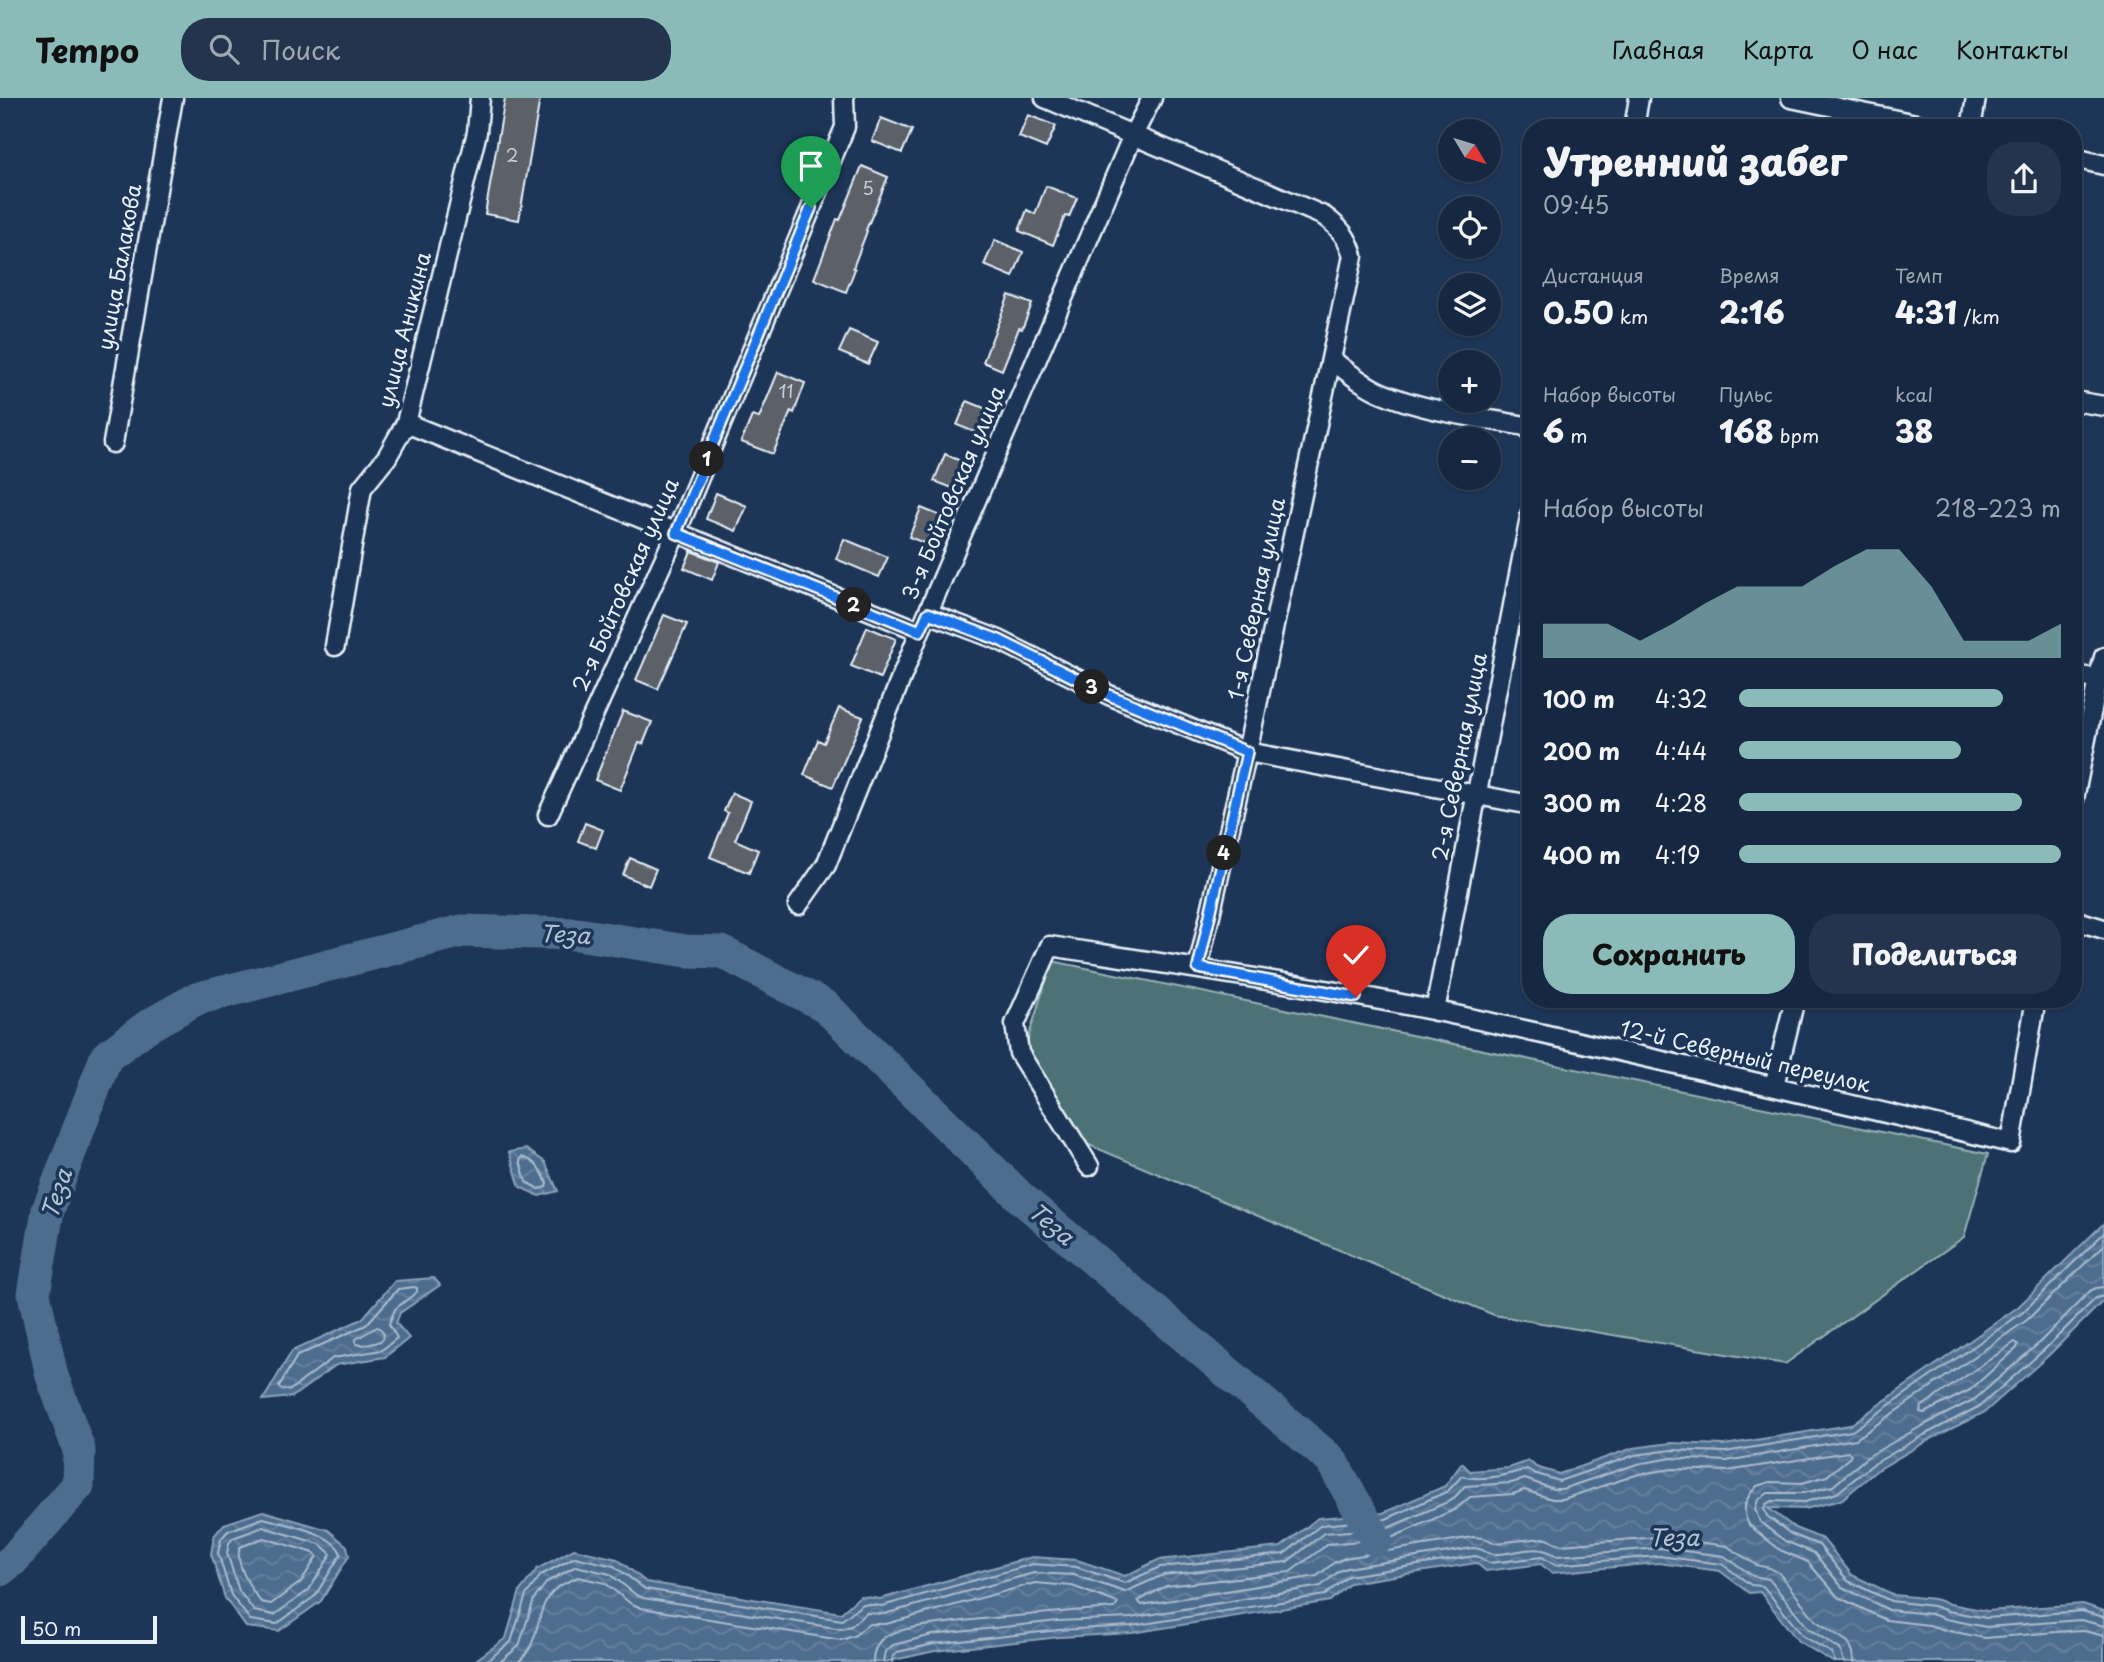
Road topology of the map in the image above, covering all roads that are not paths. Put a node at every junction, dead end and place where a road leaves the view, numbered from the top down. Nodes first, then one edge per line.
1 (173, 98) edge
2 (481, 98) edge
3 (844, 98) edge
4 (1045, 98) edge
5 (1153, 98) edge
6 (1639, 98) edge
7 (1791, 98) edge
8 (1976, 98) edge
9 (1636, 119) edge
10 (1892, 119) edge
11 (1972, 119) edge
12 (1133, 135) junction
13 (2082, 160) edge
14 (2104, 165) edge
15 (1332, 360) junction
16 (2082, 402) edge
17 (2104, 406) edge
18 (405, 423) junction
19 (1522, 425) edge
20 (113, 443) dead end
21 (676, 533) junction
22 (1522, 558) edge
23 (928, 613) junction
24 (920, 631) junction
25 (335, 646) dead end
26 (2104, 657) edge
27 (2082, 675) edge
28 (2101, 676) edge
29 (1247, 752) junction
30 (2082, 763) edge
31 (1476, 794) junction
32 (1522, 803) edge
33 (548, 816) dead end
34 (798, 905) dead end
35 (2082, 922) edge
36 (2104, 929) edge
37 (1198, 968) junction
38 (1793, 1008) edge
39 (2034, 1008) edge
40 (1434, 1011) junction
41 (1774, 1086) junction
42 (1088, 1166) dead end

1 - 20 street, улица Балакова
2 - 18 street, улица Аникина
3 - 21 street, 2-я Бойтовская улица
4 - 12 street
5 - 12 street, 3-я Бойтовская улица
6 - 9 street
7 - 10 street
8 - 11 street
12 - 15 street, 1-я Северная улица
12 - 23 street, 3-я Бойтовская улица
13 - 14 street
15 - 19 street
15 - 29 street, 1-я Северная улица
16 - 17 street
18 - 21 street
18 - 25 street, улица Аникина
21 - 24 street
21 - 33 street, 2-я Бойтовская улица
22 - 31 street, 2-я Северная улица
23 - 24 street, 3-я Бойтовская улица
23 - 29 street
24 - 34 street, 3-я Бойтовская улица
26 - 28 street
27 - 28 street
28 - 30 street
29 - 31 street
29 - 37 street, 1-я Северная улица
31 - 32 street
31 - 40 street, 2-я Северная улица
35 - 36 street
37 - 40 street, 12-й Северный переулок
37 - 42 street, 12-й Северный переулок
38 - 41 street
39 - 41 street, 12-й Северный переулок
40 - 41 street, 12-й Северный переулок

